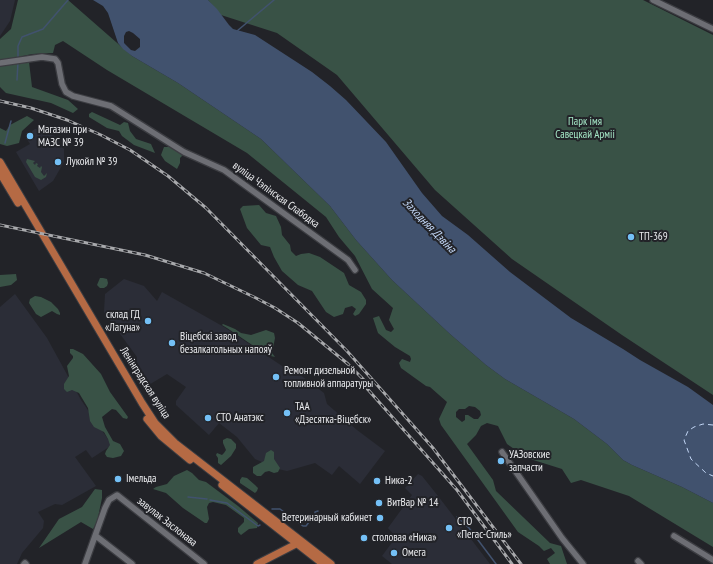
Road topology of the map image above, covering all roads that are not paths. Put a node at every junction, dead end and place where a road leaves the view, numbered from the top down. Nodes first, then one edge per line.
1 (653, 0) edge
2 (713, 30) edge
3 (0, 63) edge
4 (1, 169) edge
5 (355, 270) dead end
6 (502, 452) dead end
7 (96, 536) junction
8 (674, 536) dead end
9 (300, 543) junction
10 (713, 560) edge
11 (85, 564) edge
12 (132, 564) edge
13 (204, 564) edge
14 (257, 564) edge
15 (323, 564) edge
16 (331, 564) edge
17 (583, 564) edge

1 - 2 street
3 - 5 street, вуліца Чэпінская Слабодка
4 - 9 main road, Ленінградская вуліца
6 - 17 street
7 - 11 street
7 - 12 street
7 - 13 street, завулак Заслонава
8 - 10 street
9 - 14 main road
9 - 15 main road, Ленінградская вуліца
9 - 16 main road, Ленінградская вуліца

